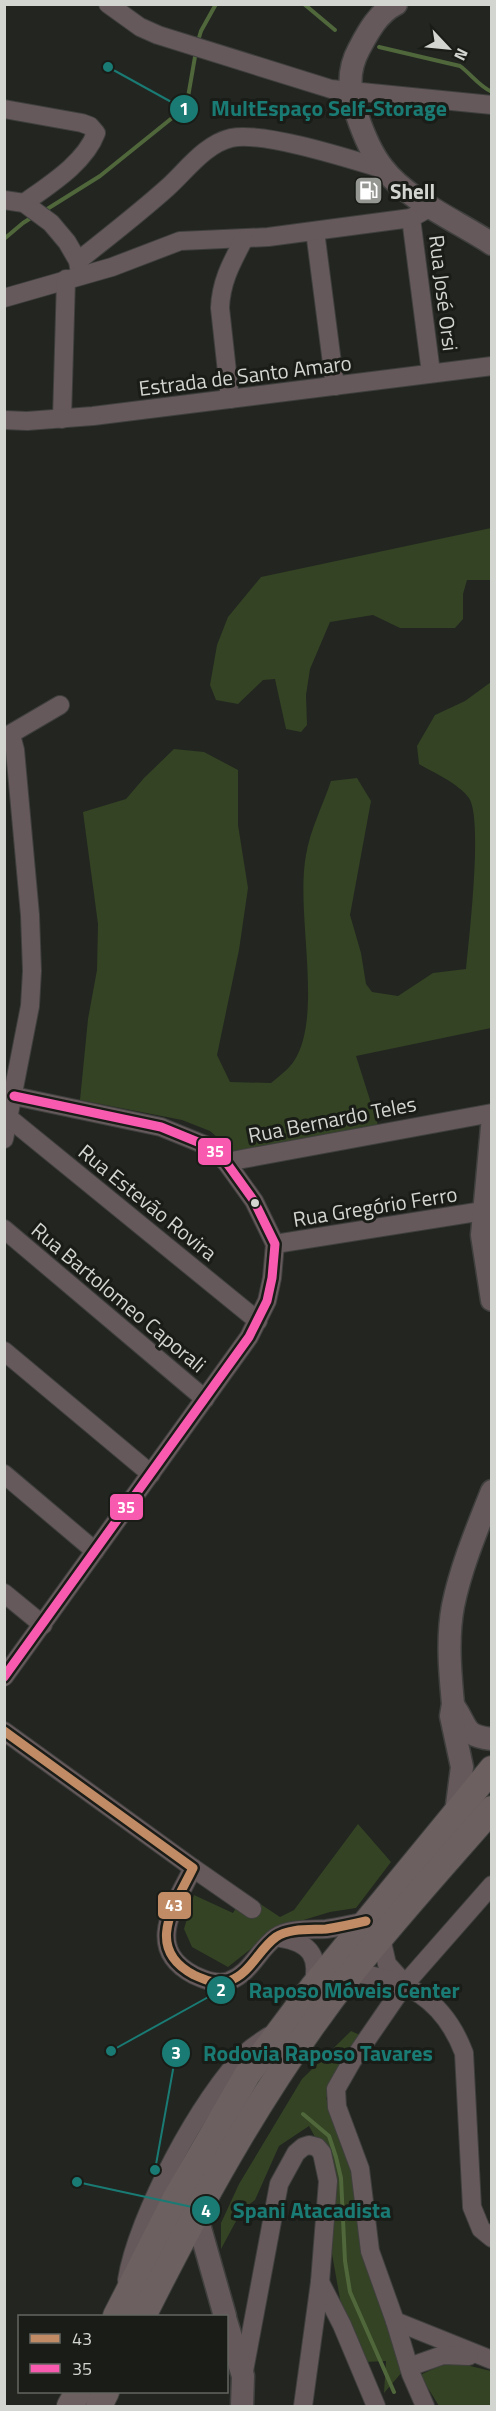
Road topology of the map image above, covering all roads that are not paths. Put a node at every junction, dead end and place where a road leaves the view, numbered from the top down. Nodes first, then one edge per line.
1 (108, 4) edge
2 (389, 6) edge
3 (349, 91) junction
4 (492, 105) edge
5 (4, 109) edge
6 (383, 170) junction
7 (4, 200) edge
8 (431, 207) junction
9 (34, 211) junction
10 (411, 218) junction
11 (315, 231) junction
12 (244, 238) junction
13 (492, 244) edge
14 (75, 271) junction
15 (4, 298) edge
16 (492, 366) edge
17 (431, 374) junction
18 (335, 386) junction
19 (230, 399) junction
20 (62, 419) junction
21 (4, 420) edge
22 (60, 705) dead end
23 (7, 736) edge
24 (14, 1096) junction
25 (492, 1113) edge
26 (9, 1118) junction
27 (492, 1127) edge
28 (4, 1139) edge
29 (226, 1162) junction
30 (483, 1211) junction
31 (4, 1229) edge
32 (275, 1245) junction
33 (488, 1253) edge
34 (492, 1300) edge
35 (258, 1321) junction
36 (4, 1352) edge
37 (205, 1399) junction
38 (4, 1474) edge
39 (151, 1474) junction
40 (492, 1491) edge
41 (95, 1551) junction
42 (4, 1593) edge
43 (43, 1624) junction
44 (4, 1677) edge
45 (453, 1704) junction
46 (4, 1731) edge
47 (492, 1739) edge
48 (492, 1769) edge
49 (492, 1809) edge
50 (456, 1813) junction
51 (193, 1868) junction
52 (489, 1894) edge
53 (252, 1910) dead end
54 (374, 1930) junction
55 (276, 1937) junction
56 (352, 1973) junction
57 (405, 1984) junction
58 (313, 1987) junction
59 (196, 2214) junction
60 (492, 2238) edge
61 (176, 2251) junction
62 (210, 2266) junction
63 (320, 2282) junction
64 (128, 2312) edge
65 (225, 2315) edge
66 (395, 2321) junction
67 (228, 2327) edge
68 (490, 2360) edge
69 (409, 2367) junction
70 (243, 2376) junction
71 (418, 2404) edge
72 (242, 2406) edge
73 (303, 2406) edge
74 (376, 2406) edge

1 - 3 street
2 - 3 main road
3 - 4 street
3 - 6 main road
5 - 9 street
6 - 8 main road
6 - 14 street
7 - 9 street
8 - 10 street
8 - 13 main road
9 - 14 street
10 - 11 street
10 - 17 street, Rua José Orsi
11 - 12 street
11 - 18 street
12 - 14 street
12 - 19 street
14 - 15 street
14 - 20 street
16 - 17 street, Estrada de Santo Amaro
17 - 18 street, Estrada de Santo Amaro
18 - 19 street, Estrada de Santo Amaro
19 - 20 street, Estrada de Santo Amaro
20 - 21 street, Estrada de Santo Amaro
22 - 23 street
23 - 24 street
24 - 26 street
24 - 29 street, Rua Bernardo Teles
25 - 29 street, Rua Bernardo Teles
26 - 28 street
26 - 35 street, Rua Estevão Rovira
27 - 30 main road
29 - 32 street
30 - 32 street, Rua Gregório Ferro
30 - 33 main road
31 - 37 street, Rua Bartolomeo Caporali
32 - 35 street
33 - 34 main road
35 - 37 street
36 - 39 street
37 - 39 street
38 - 41 street
39 - 41 street
40 - 45 main road
41 - 43 street
42 - 43 street
43 - 44 street
45 - 47 main road
45 - 50 main road
46 - 51 street
48 - 50 highway
49 - 54 highway
50 - 54 highway
51 - 53 street
51 - 55 street
52 - 57 street
54 - 55 street
54 - 56 highway
54 - 57 street
54 - 58 highway
55 - 58 street
56 - 57 street
56 - 59 highway
57 - 60 street
57 - 66 street
58 - 64 highway
59 - 61 highway
59 - 62 main road
61 - 62 main road
61 - 64 highway
62 - 65 main road
63 - 70 street
63 - 73 street
63 - 74 street
66 - 68 street
66 - 69 street
67 - 70 main road
68 - 69 street
69 - 71 street
70 - 72 main road

